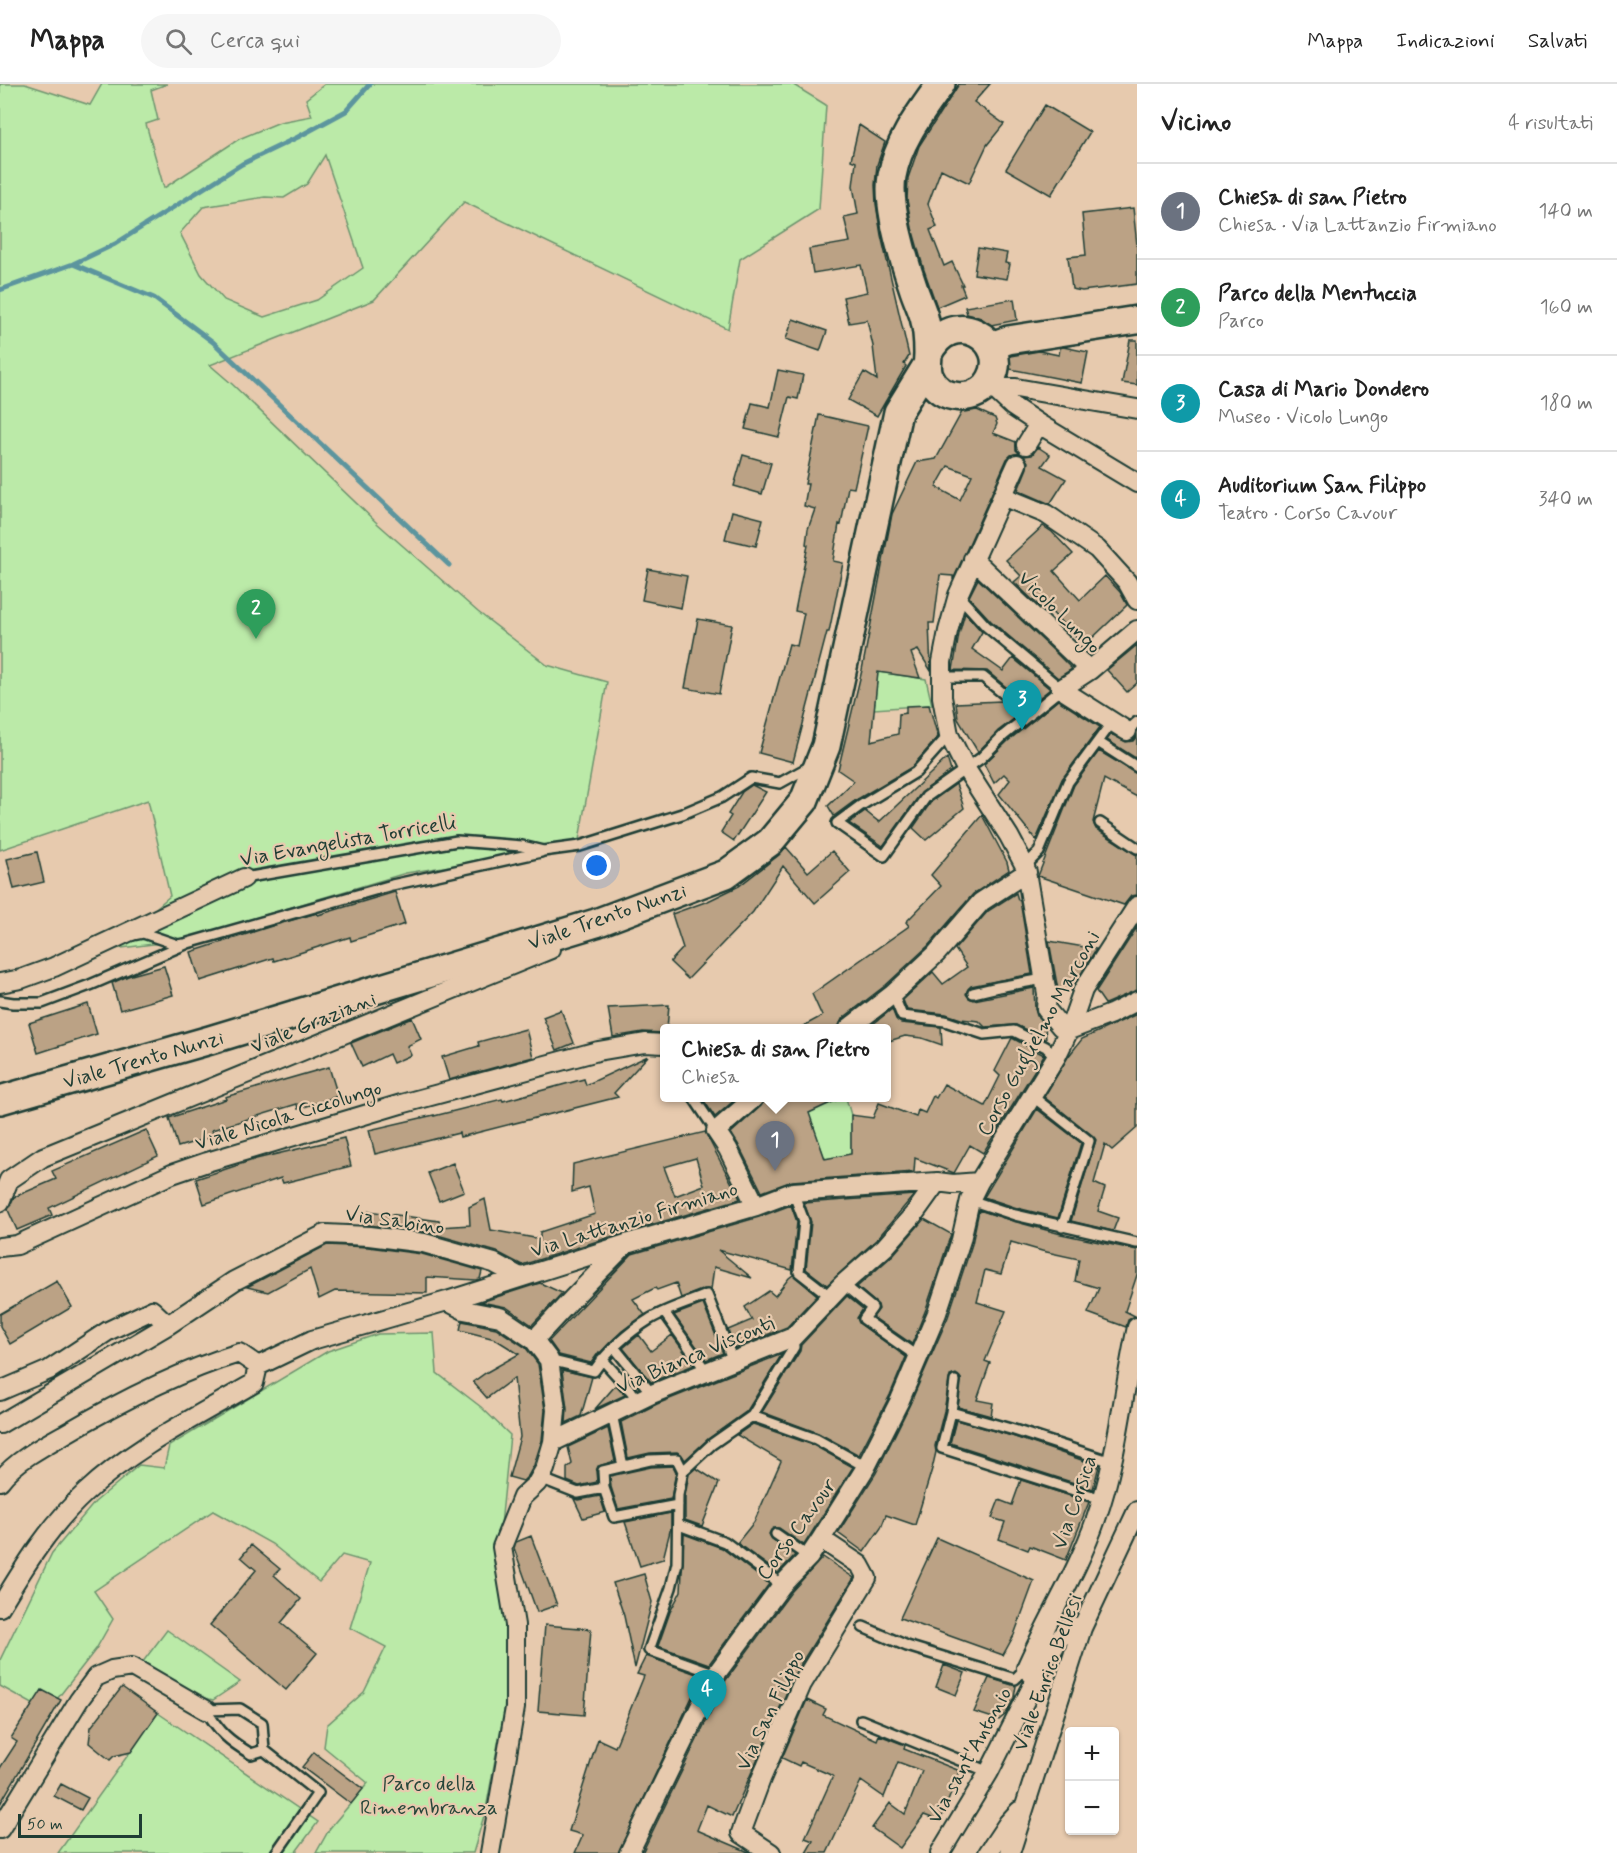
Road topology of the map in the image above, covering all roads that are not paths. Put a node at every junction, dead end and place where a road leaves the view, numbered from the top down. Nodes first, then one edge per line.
1 (941, 84) edge
2 (924, 317) junction
3 (1137, 320) edge
4 (950, 331) junction
5 (990, 346) junction
6 (930, 368) junction
7 (989, 388) junction
8 (1137, 408) edge
9 (1039, 424) junction
10 (1026, 445) dead end
11 (1017, 464) dead end
12 (1137, 483) edge
13 (1002, 496) junction
14 (973, 559) junction
15 (958, 595) junction
16 (1137, 600) edge
17 (1137, 630) edge
18 (1090, 670) junction
19 (942, 677) junction
20 (1061, 689) junction
21 (1030, 715) junction
22 (1130, 724) edge
23 (949, 735) junction
24 (1098, 742) junction
25 (826, 746) junction
26 (1137, 767) edge
27 (966, 768) junction
28 (1100, 823) dead end
29 (1137, 848) edge
30 (543, 851) junction
31 (1026, 869) junction
32 (244, 878) joint
33 (1137, 906) edge
34 (596, 923) junction
35 (188, 943) junction
36 (98, 946) junction
37 (1044, 979) junction
38 (0, 983) edge
39 (973, 993) dead end
40 (893, 994) junction
41 (0, 1001) edge
42 (1137, 1001) edge
43 (855, 1024) edge
44 (1069, 1030) junction
45 (660, 1044) edge
46 (1056, 1057) junction
47 (1032, 1096) junction
48 (0, 1100) edge
49 (697, 1102) edge
50 (749, 1102) edge
51 (716, 1131) junction
52 (937, 1182) junction
53 (979, 1182) junction
54 (793, 1191) junction
55 (970, 1200) junction
56 (0, 1202) edge
57 (756, 1206) junction
58 (1062, 1227) junction
59 (1137, 1243) edge
60 (626, 1244) junction
61 (0, 1246) edge
62 (520, 1277) junction
63 (837, 1290) junction
64 (447, 1301) junction
65 (664, 1312) junction
66 (168, 1325) junction
67 (1137, 1327) edge
68 (793, 1337) junction
69 (534, 1340) junction
70 (614, 1347) junction
71 (918, 1357) junction
72 (602, 1359) junction
73 (549, 1360) junction
74 (733, 1361) junction
75 (258, 1366) junction
76 (706, 1371) junction
77 (955, 1381) dead end
78 (0, 1391) edge
79 (645, 1397) junction
80 (951, 1412) junction
81 (612, 1414) junction
82 (752, 1416) junction
83 (0, 1424) edge
84 (553, 1442) junction
85 (1112, 1462) junction
86 (623, 1466) junction
87 (866, 1467) junction
88 (682, 1471) junction
89 (540, 1478) junction
90 (0, 1480) edge
91 (604, 1488) junction
92 (1102, 1499) junction
93 (678, 1504) junction
94 (1137, 1511) edge
95 (678, 1525) junction
96 (776, 1534) dead end
97 (821, 1539) junction
98 (808, 1557) junction
99 (782, 1585) junction
100 (0, 1607) edge
101 (863, 1627) dead end
102 (1082, 1628) junction
103 (1039, 1666) junction
104 (716, 1674) junction
105 (206, 1710) junction
106 (861, 1720) dead end
107 (264, 1750) junction
108 (989, 1772) junction
109 (1024, 1804) junction
110 (0, 1829) edge
111 (276, 1853) edge
112 (490, 1853) edge
113 (629, 1853) edge
114 (771, 1853) edge
115 (940, 1853) edge
116 (988, 1853) edge
117 (1010, 1853) edge

1 - 2 main road
2 - 4 main road
2 - 6 main road
3 - 5 main road
4 - 5 main road
4 - 6 main road
5 - 7 main road
6 - 7 main road
6 - 25 main road, Viale Trento Nunzi
7 - 8 street
7 - 9 street
9 - 10 street
9 - 12 street
11 - 13 street
13 - 14 street
13 - 16 street
14 - 15 street
14 - 18 street, Vicolo Lungo
15 - 19 street
15 - 20 lane
17 - 18 street
18 - 20 street, Vicolo Lungo
19 - 21 lane
19 - 23 street
20 - 21 lane
20 - 22 street
21 - 27 lane
22 - 24 lane
23 - 27 street
23 - 27 lane
24 - 26 lane
24 - 31 lane
25 - 30 lane, Via Evangelista Torricelli
25 - 34 main road, Viale Trento Nunzi
27 - 31 street
28 - 29 lane
30 - 32 lane, Via Evangelista Torricelli
30 - 35 lane, Via Evangelista Torricelli
31 - 37 street
31 - 40 street
32 - 36 street, Via Evangelista Torricelli
33 - 44 street, Corso Guglielmo Marconi
34 - 48 main road, Viale Trento Nunzi
34 - 56 street, Viale Graziani
35 - 36 lane
35 - 41 lane, Via Evangelista Torricelli
36 - 38 street, Via Evangelista Torricelli
37 - 39 lane
37 - 44 street
40 - 43 street
40 - 46 lane
42 - 44 street
44 - 46 street, Corso Guglielmo Marconi
45 - 61 street, Viale Nicola Ciccolungo
46 - 47 street, Corso Guglielmo Marconi
47 - 53 street, Corso Guglielmo Marconi
47 - 58 lane
49 - 51 lane
50 - 51 street
51 - 57 street
52 - 53 street, Via Lattanzio Firmiano
52 - 54 street, Via Lattanzio Firmiano
52 - 63 street, Via Bianca Visconti
53 - 55 street, Corso Cavour
54 - 57 street, Via Lattanzio Firmiano
54 - 63 lane
55 - 58 lane
55 - 71 street, Corso Cavour
57 - 60 street, Via Lattanzio Firmiano
58 - 59 lane
60 - 62 street, Via Lattanzio Firmiano
60 - 69 street
62 - 64 street, Via Lattanzio Firmiano
62 - 66 street, Via Sabino
63 - 68 street, Via Bianca Visconti
63 - 71 lane
64 - 69 street
64 - 75 street, Via Lattanzio Firmiano
65 - 70 lane
65 - 74 lane
65 - 76 lane
66 - 78 street
66 - 83 street, Via Sabino
67 - 85 street, Via Corsica
68 - 74 street, Via Bianca Visconti
68 - 82 lane
69 - 73 street
70 - 72 lane
70 - 79 lane
71 - 87 street, Corso Cavour
72 - 73 lane
72 - 79 lane
73 - 84 street
74 - 76 street, Via Bianca Visconti
75 - 90 street
75 - 100 street
76 - 79 street, Via Bianca Visconti
77 - 80 lane
79 - 81 street, Via Bianca Visconti
80 - 85 lane
80 - 92 lane
81 - 84 street, Via Bianca Visconti
81 - 86 lane
82 - 87 lane
82 - 88 lane
84 - 89 street
85 - 92 street, Via Corsica
86 - 88 lane
86 - 91 lane
87 - 97 street, Corso Cavour
88 - 93 lane
89 - 91 lane
89 - 112 street
91 - 93 lane
92 - 103 street, Via Corsica
93 - 95 lane
94 - 102 street, Viale Enrico Bellesi
95 - 99 lane
95 - 104 lane
96 - 98 lane
97 - 98 street, Corso Cavour
97 - 114 street, Via San Filippo
98 - 99 street, Corso Cavour
99 - 104 street, Corso Cavour
101 - 103 lane
102 - 103 street
102 - 109 street, Viale Enrico Bellesi
103 - 108 street, Via sant'Antonio
104 - 113 street, Corso Cavour
105 - 107 lane
105 - 107 lane
105 - 110 street
106 - 108 lane
107 - 111 lane
108 - 115 street, Via sant'Antonio
109 - 116 street
109 - 117 street, Viale Enrico Bellesi

